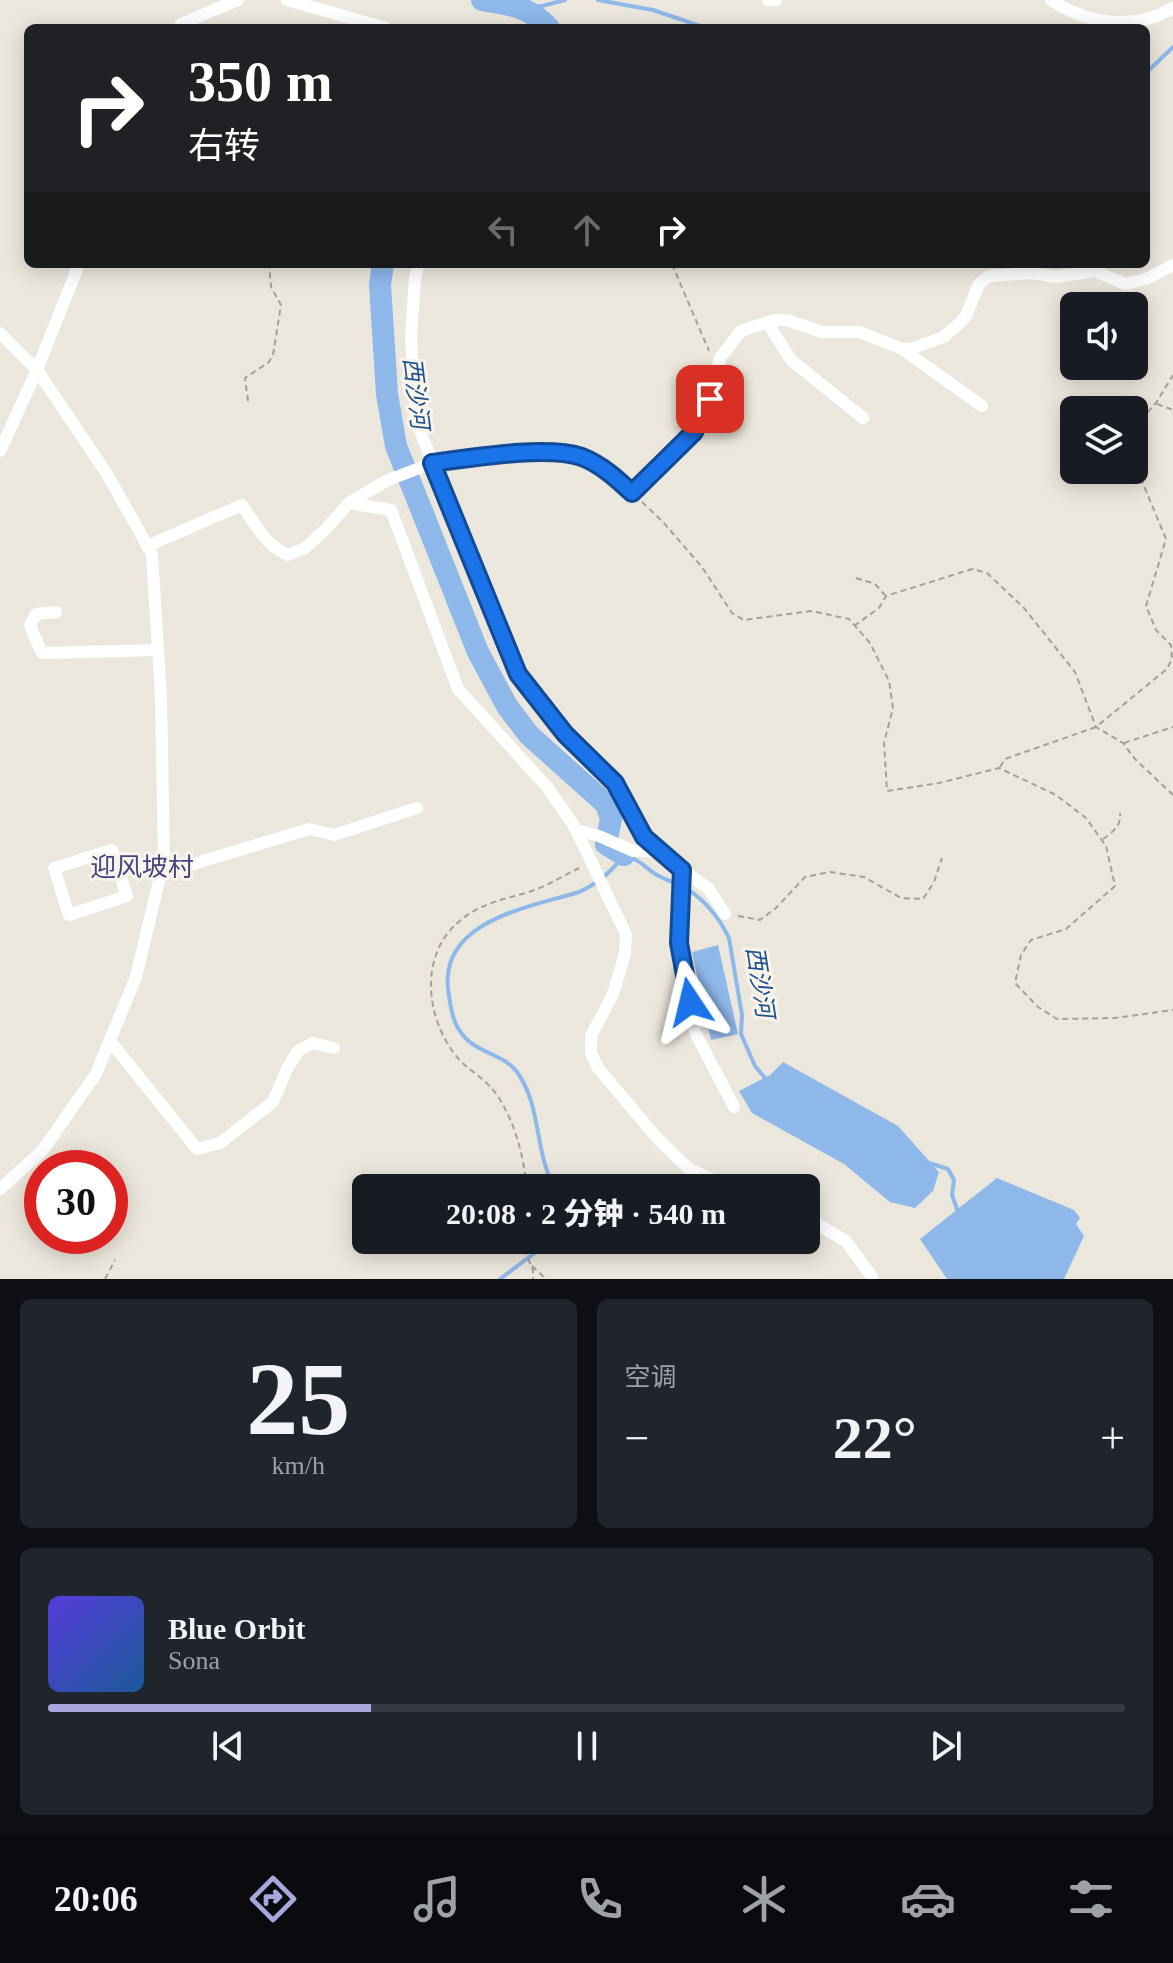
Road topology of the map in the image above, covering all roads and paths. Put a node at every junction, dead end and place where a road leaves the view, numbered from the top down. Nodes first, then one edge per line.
1 (238, 0) edge
2 (287, 0) edge
3 (768, 0) edge
4 (776, 0) edge
5 (1051, 0) edge
6 (1173, 8) edge
7 (181, 24) edge
8 (372, 24) edge
9 (1173, 265) edge
10 (77, 268) edge
11 (269, 268) edge
12 (418, 268) edge
13 (674, 268) edge
14 (767, 322) junction
15 (0, 333) edge
16 (902, 349) junction
17 (717, 369) junction
18 (37, 370) junction
19 (1173, 375) edge
20 (248, 401) dead end
21 (1156, 403) junction
22 (982, 406) dead end
23 (1173, 410) edge
24 (1148, 412) edge
25 (863, 418) dead end
26 (0, 451) edge
27 (428, 464) junction
28 (1143, 484) edge
29 (632, 493) junction
30 (349, 503) junction
31 (147, 546) junction
32 (856, 578) dead end
33 (886, 596) junction
34 (56, 612) dead end
35 (854, 626) junction
36 (158, 650) junction
37 (1172, 660) edge
38 (1096, 727) junction
39 (1173, 727) edge
40 (1123, 743) junction
41 (999, 768) junction
42 (1173, 795) edge
43 (417, 808) dead end
44 (1120, 813) dead end
45 (576, 830) junction
46 (1102, 840) junction
47 (660, 851) junction
48 (942, 858) dead end
49 (164, 860) junction
50 (590, 861) junction
51 (682, 870) junction
52 (119, 872) junction
53 (160, 874) junction
54 (725, 914) joint
55 (1173, 1010) edge
56 (110, 1041) junction
57 (334, 1048) dead end
58 (734, 1107) dead end
59 (523, 1174) edge
60 (700, 1174) edge
61 (0, 1189) edge
62 (820, 1226) edge
63 (526, 1254) edge
64 (115, 1260) dead end
65 (532, 1266) junction
66 (872, 1277) dead end
67 (105, 1279) edge
68 (533, 1279) edge
69 (546, 1279) edge

1 - 7 street
2 - 8 street
3 - 4 street
5 - 6 street
9 - 16 street
10 - 18 street
11 - 20 path
12 - 27 street
13 - 17 path
14 - 16 street
14 - 17 street
14 - 25 street
15 - 18 street
16 - 22 street
17 - 29 street
18 - 26 street
18 - 31 street
19 - 21 path
21 - 23 path
21 - 24 path
27 - 29 street
27 - 30 street
27 - 47 street
28 - 37 path
29 - 35 path
30 - 31 street
30 - 45 street
31 - 36 street
32 - 33 path
33 - 35 path
33 - 38 path
34 - 36 street
35 - 41 path
36 - 49 street
37 - 38 path
38 - 40 path
38 - 41 path
39 - 40 path
40 - 42 path
41 - 46 path
43 - 53 street
44 - 46 path
45 - 47 street
45 - 50 street
46 - 55 path
47 - 51 street
48 - 54 path
49 - 52 street
49 - 53 street
50 - 59 path
50 - 60 street
51 - 54 street
51 - 58 street
52 - 52 street
53 - 56 street
56 - 57 street
56 - 61 street
62 - 66 street
63 - 65 path
64 - 67 path
65 - 68 path
65 - 69 path

